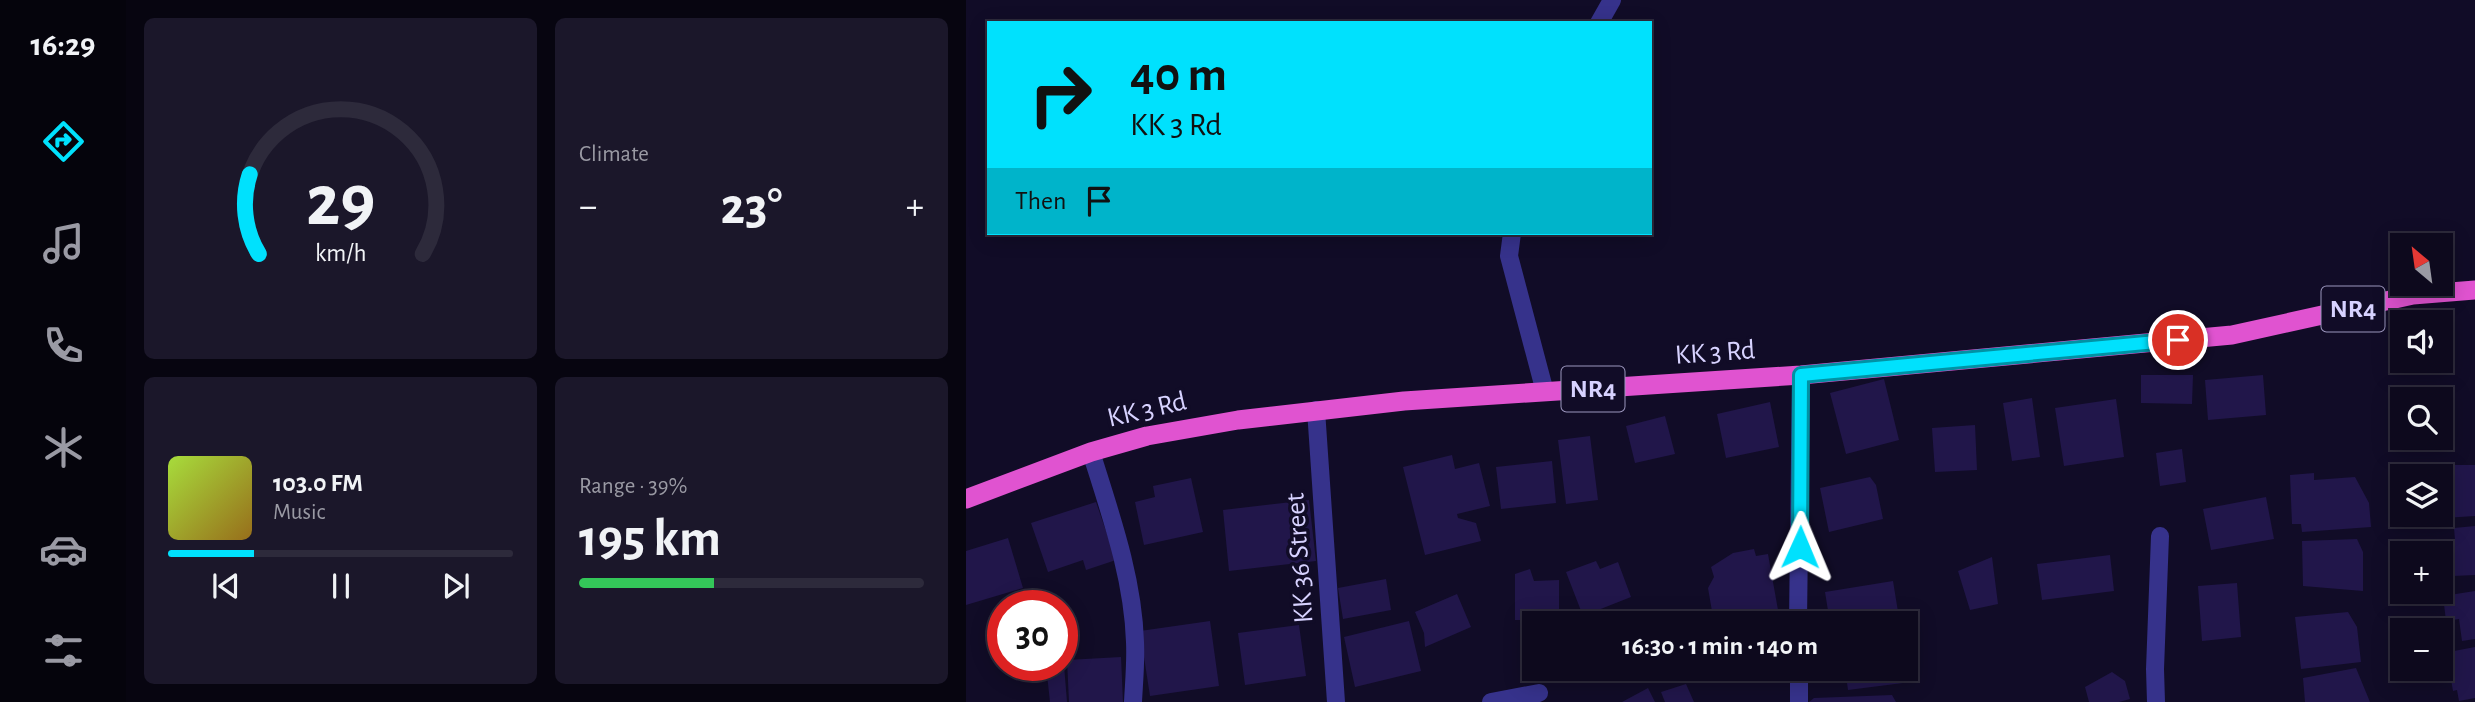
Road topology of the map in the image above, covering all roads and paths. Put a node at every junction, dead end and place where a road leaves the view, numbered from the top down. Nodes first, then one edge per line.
1 (1612, 0) edge
2 (1600, 21) edge
3 (1512, 235) edge
4 (2475, 290) edge
5 (1801, 375) junction
6 (1545, 392) junction
7 (1316, 410) junction
8 (1091, 452) junction
9 (966, 499) edge
10 (2160, 536) dead end
11 (1798, 611) edge
12 (1799, 681) edge
13 (1539, 693) dead end
14 (1133, 702) edge
15 (1336, 702) edge
16 (1491, 702) edge
17 (1799, 702) edge
18 (2156, 702) edge

1 - 2 street
3 - 6 street
4 - 5 highway, KK 3 Rd / NR4
5 - 6 highway, KK 3 Rd / NR4
5 - 11 street
6 - 7 highway, KK 3 Rd / NR4
7 - 8 highway, KK 3 Rd / NR4
7 - 15 street, KK 36 Street
8 - 9 highway, KK 3 Rd / NR4
8 - 14 street
10 - 18 street
12 - 17 street
13 - 16 street

